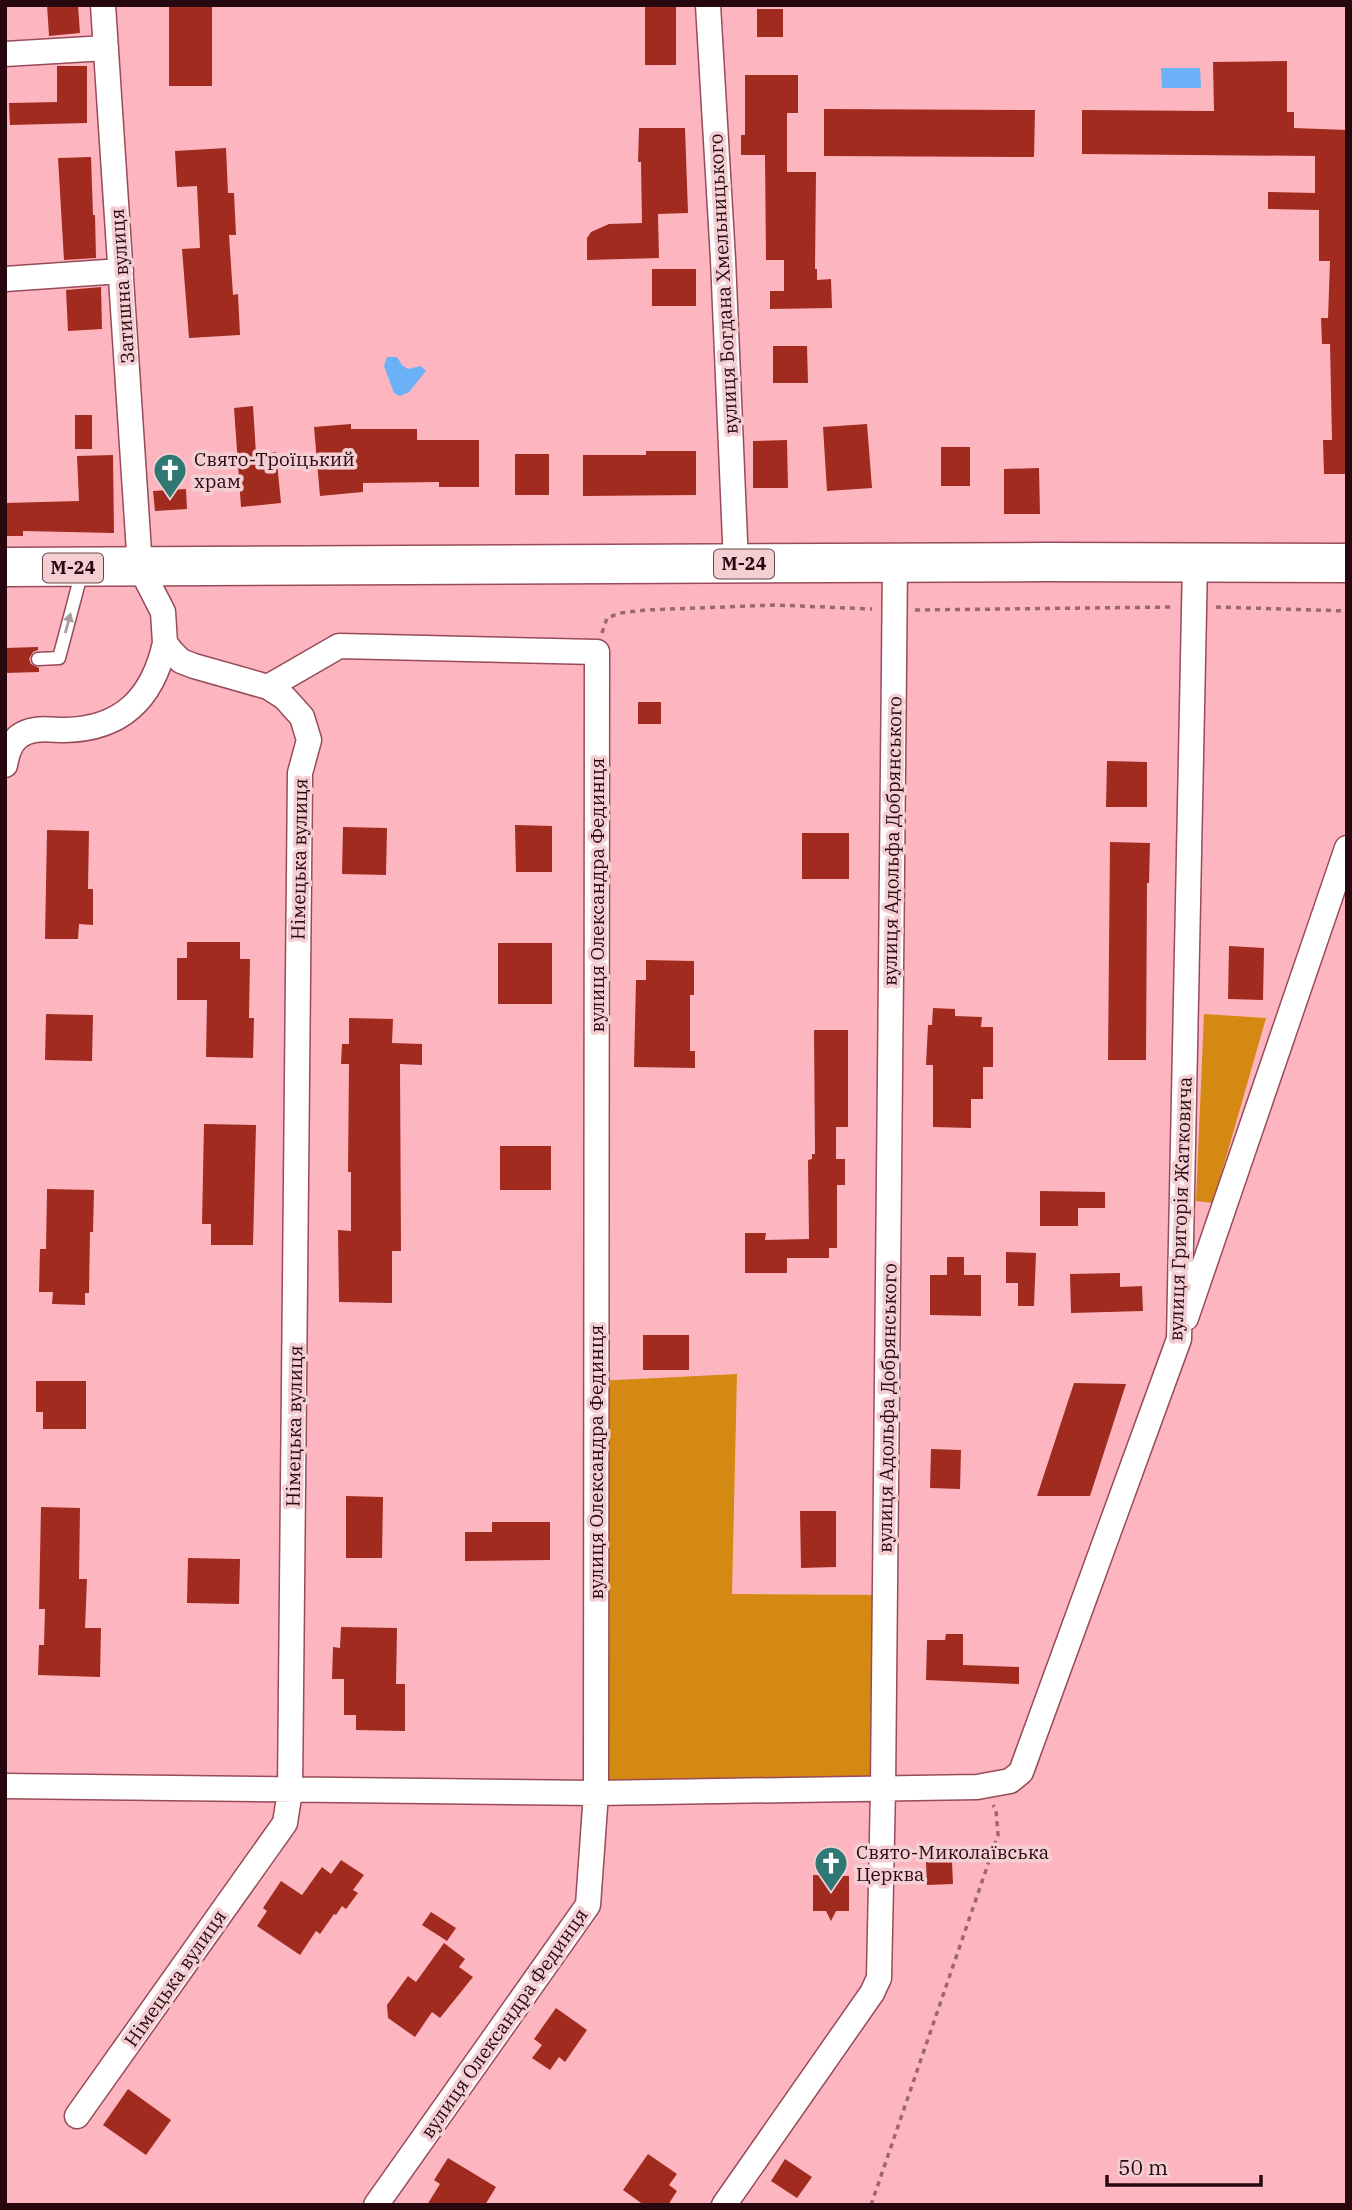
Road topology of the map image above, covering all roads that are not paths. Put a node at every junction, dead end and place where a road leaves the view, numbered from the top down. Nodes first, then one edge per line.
1 (103, 5) edge
2 (708, 5) edge
3 (106, 48) junction
4 (5, 54) edge
5 (121, 271) junction
6 (5, 279) edge
7 (1195, 562) junction
8 (895, 563) junction
9 (1347, 563) edge
10 (736, 564) junction
11 (5, 567) edge
12 (141, 567) junction
13 (83, 568) junction
14 (165, 643) junction
15 (38, 659) dead end
16 (268, 687) junction
17 (5, 765) edge
18 (1347, 848) edge
19 (1179, 1339) junction
20 (5, 1786) edge
21 (883, 1788) junction
22 (290, 1791) junction
23 (596, 1793) junction
24 (78, 2116) dead end
25 (376, 2205) edge
26 (724, 2205) edge

1 - 3 street, Затишна вулиця
2 - 10 street, вулиця Богдана Хмельницького
3 - 4 street
3 - 5 street, Затишна вулиця
5 - 6 street
5 - 12 street, Затишна вулиця
7 - 8 highway, М-24
7 - 9 highway, М-24
7 - 19 street, вулиця Григорія Жатковича
8 - 10 highway, М-24
8 - 21 street, вулиця Адольфа Добрянського
10 - 12 highway, М-24
11 - 13 highway, М-24
12 - 13 highway, М-24
12 - 14 street
15 -> 13 lane
14 - 16 street
14 - 17 street
16 - 22 street, Німецька вулиця
16 - 23 street, вулиця Олександра Фединця
18 - 19 street
19 - 21 street, вулиця Григорія Жатковича
20 - 22 street, вулиця Григорія Жатковича
21 - 23 street, вулиця Григорія Жатковича
21 - 26 street, вулиця Адольфа Добрянського
22 - 23 street, вулиця Григорія Жатковича
22 - 24 street, Німецька вулиця
23 - 25 street, вулиця Олександра Фединця

